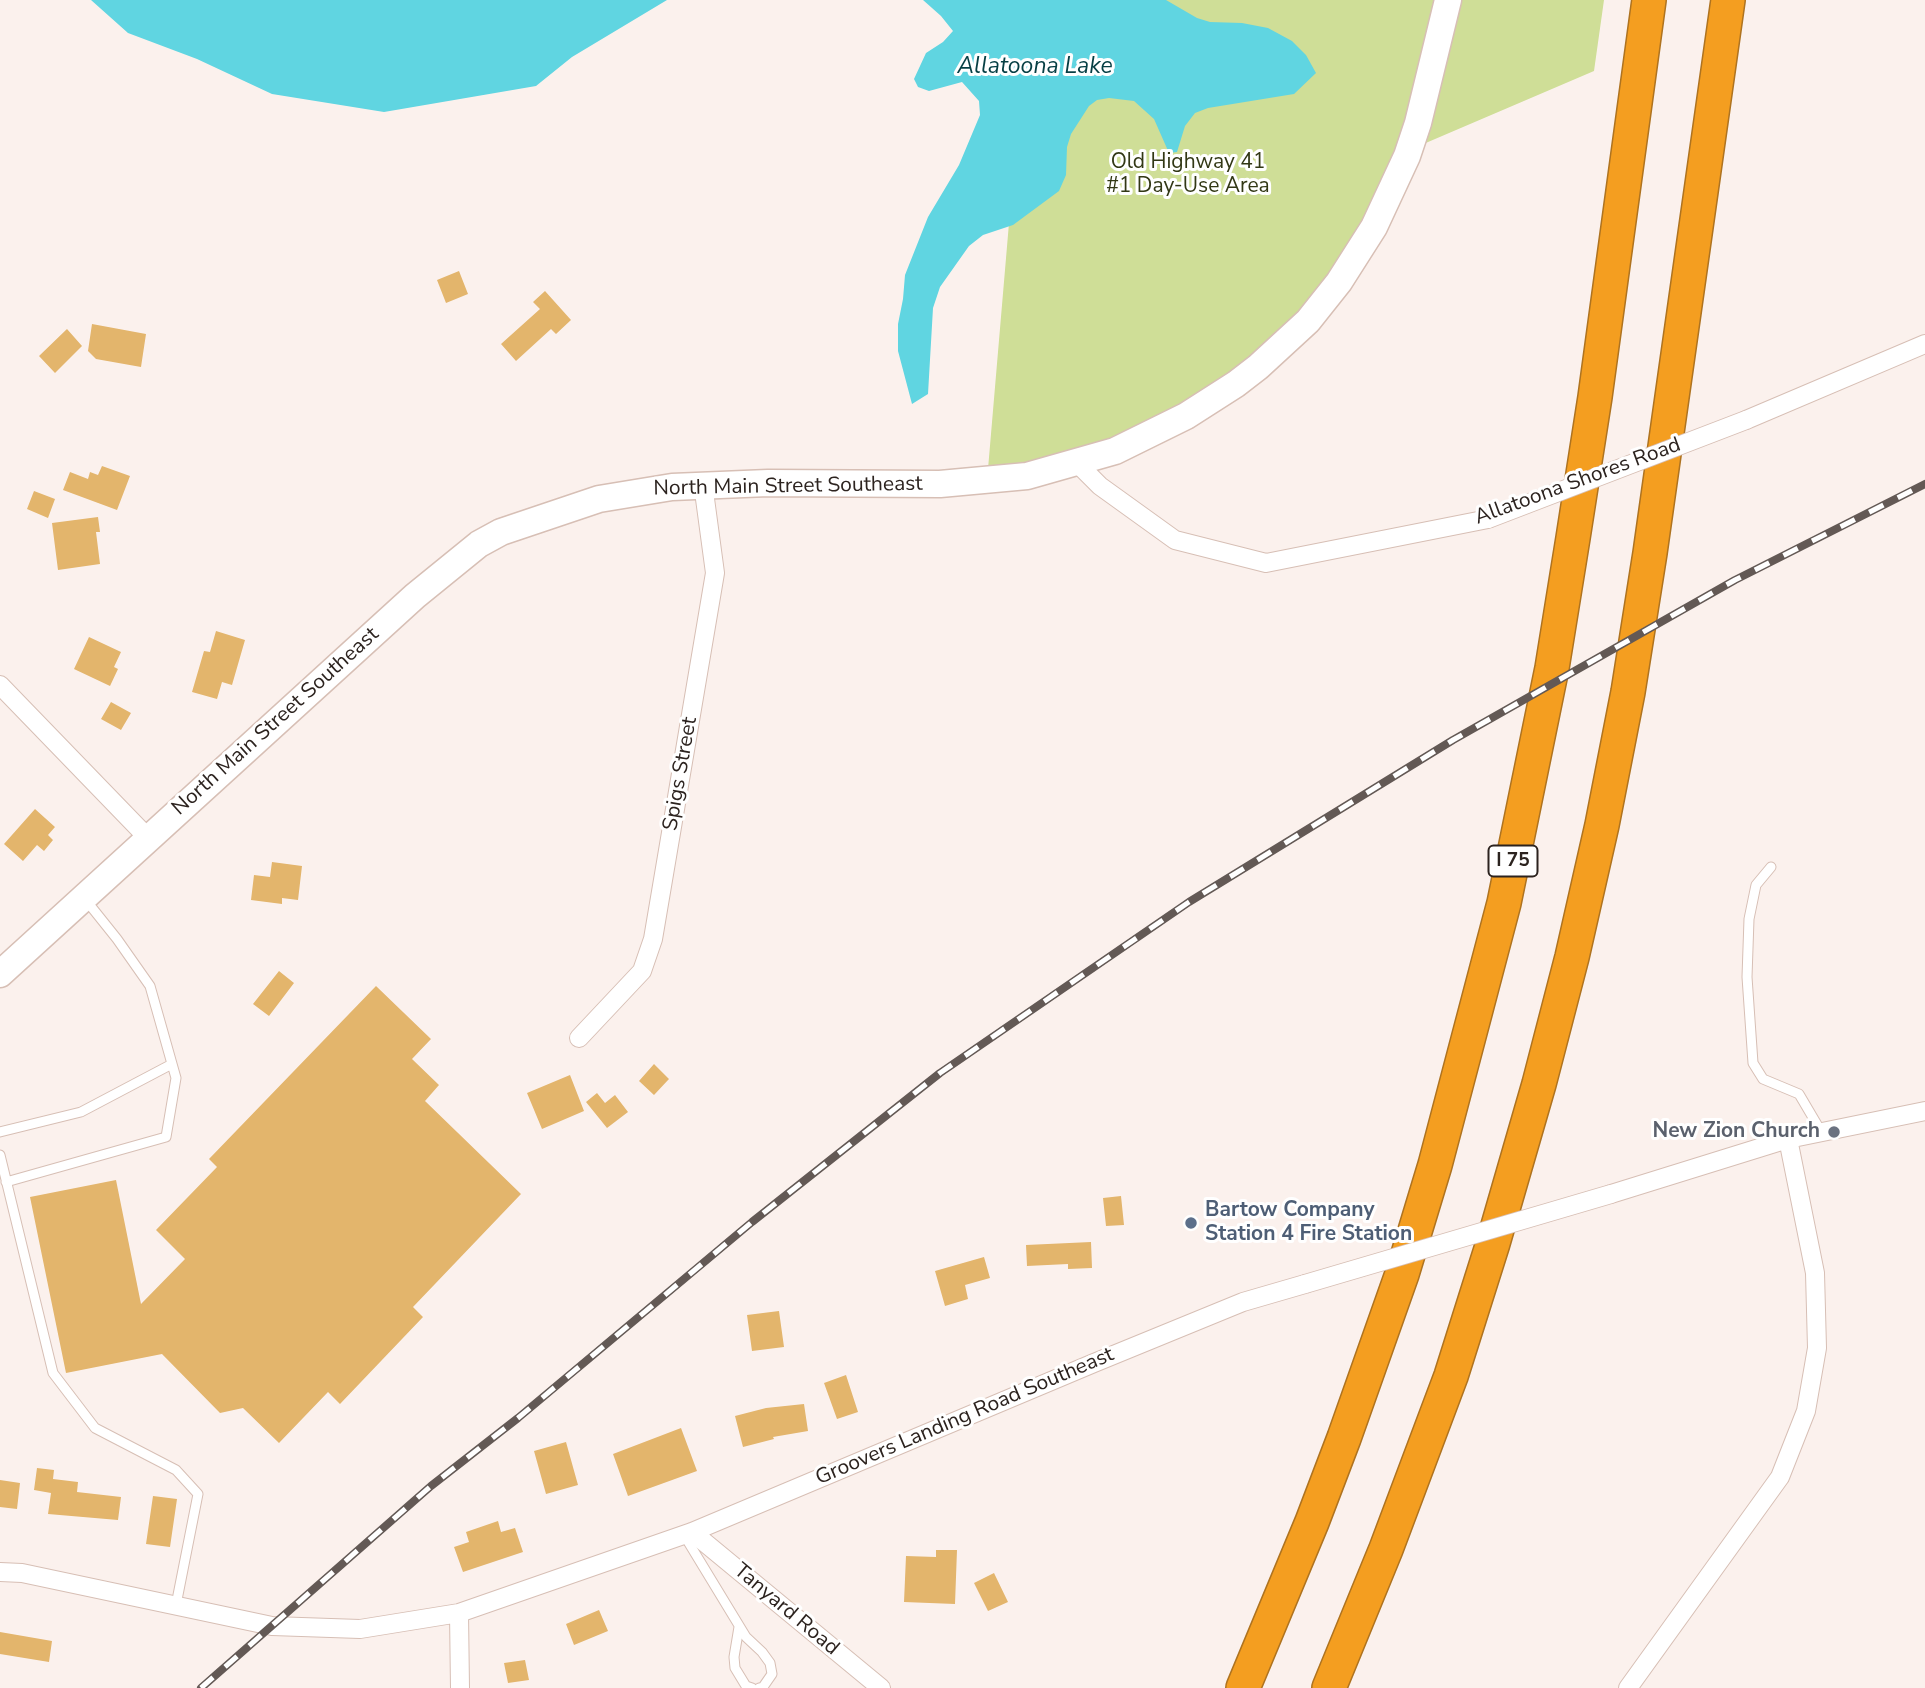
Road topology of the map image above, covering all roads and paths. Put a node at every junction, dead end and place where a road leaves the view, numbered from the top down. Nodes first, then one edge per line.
1 (1448, 0) edge
2 (1649, 0) edge
3 (1728, 0) edge
4 (1925, 344) edge
5 (1077, 463) junction
6 (703, 484) junction
7 (0, 685) edge
8 (149, 839) junction
9 (1770, 867) dead end
10 (84, 898) junction
11 (0, 974) edge
12 (579, 1038) dead end
13 (172, 1064) junction
14 (1925, 1111) edge
15 (0, 1132) edge
16 (1822, 1133) junction
17 (1788, 1139) junction
18 (0, 1155) edge
19 (6, 1182) junction
20 (688, 1534) junction
21 (0, 1572) edge
22 (176, 1605) junction
23 (459, 1613) junction
24 (739, 1627) junction
25 (460, 1688) edge
26 (752, 1688) edge
27 (759, 1688) edge
28 (881, 1688) edge
29 (1242, 1688) edge
30 (1329, 1688) edge
31 (1629, 1688) edge

1 - 5 street, North Main Street Southeast
2 - 29 highway, I 75
3 - 30 highway
4 - 5 street, Allatoona Shores Road, bridge
5 - 6 street, North Main Street Southeast
6 - 8 street, North Main Street Southeast
6 - 12 street, Spigs Street
7 - 8 street
8 - 10 street, North Main Street Southeast
9 - 16 lane
10 - 11 street, North Main Street Southeast
10 - 13 lane
13 - 15 lane
13 - 19 lane
14 - 16 street, Groovers Landing Road Southeast
16 - 17 street, Groovers Landing Road Southeast
17 - 20 street, Groovers Landing Road Southeast, bridge
17 - 31 street
18 - 19 lane
19 - 22 lane
20 - 23 street, Groovers Landing Road Southeast
20 - 24 lane
20 - 28 street, Tanyard Road
21 - 22 street, Groovers Landing Road Southeast
22 - 23 street, Groovers Landing Road Southeast
23 - 25 street
24 - 26 lane
24 - 27 lane

